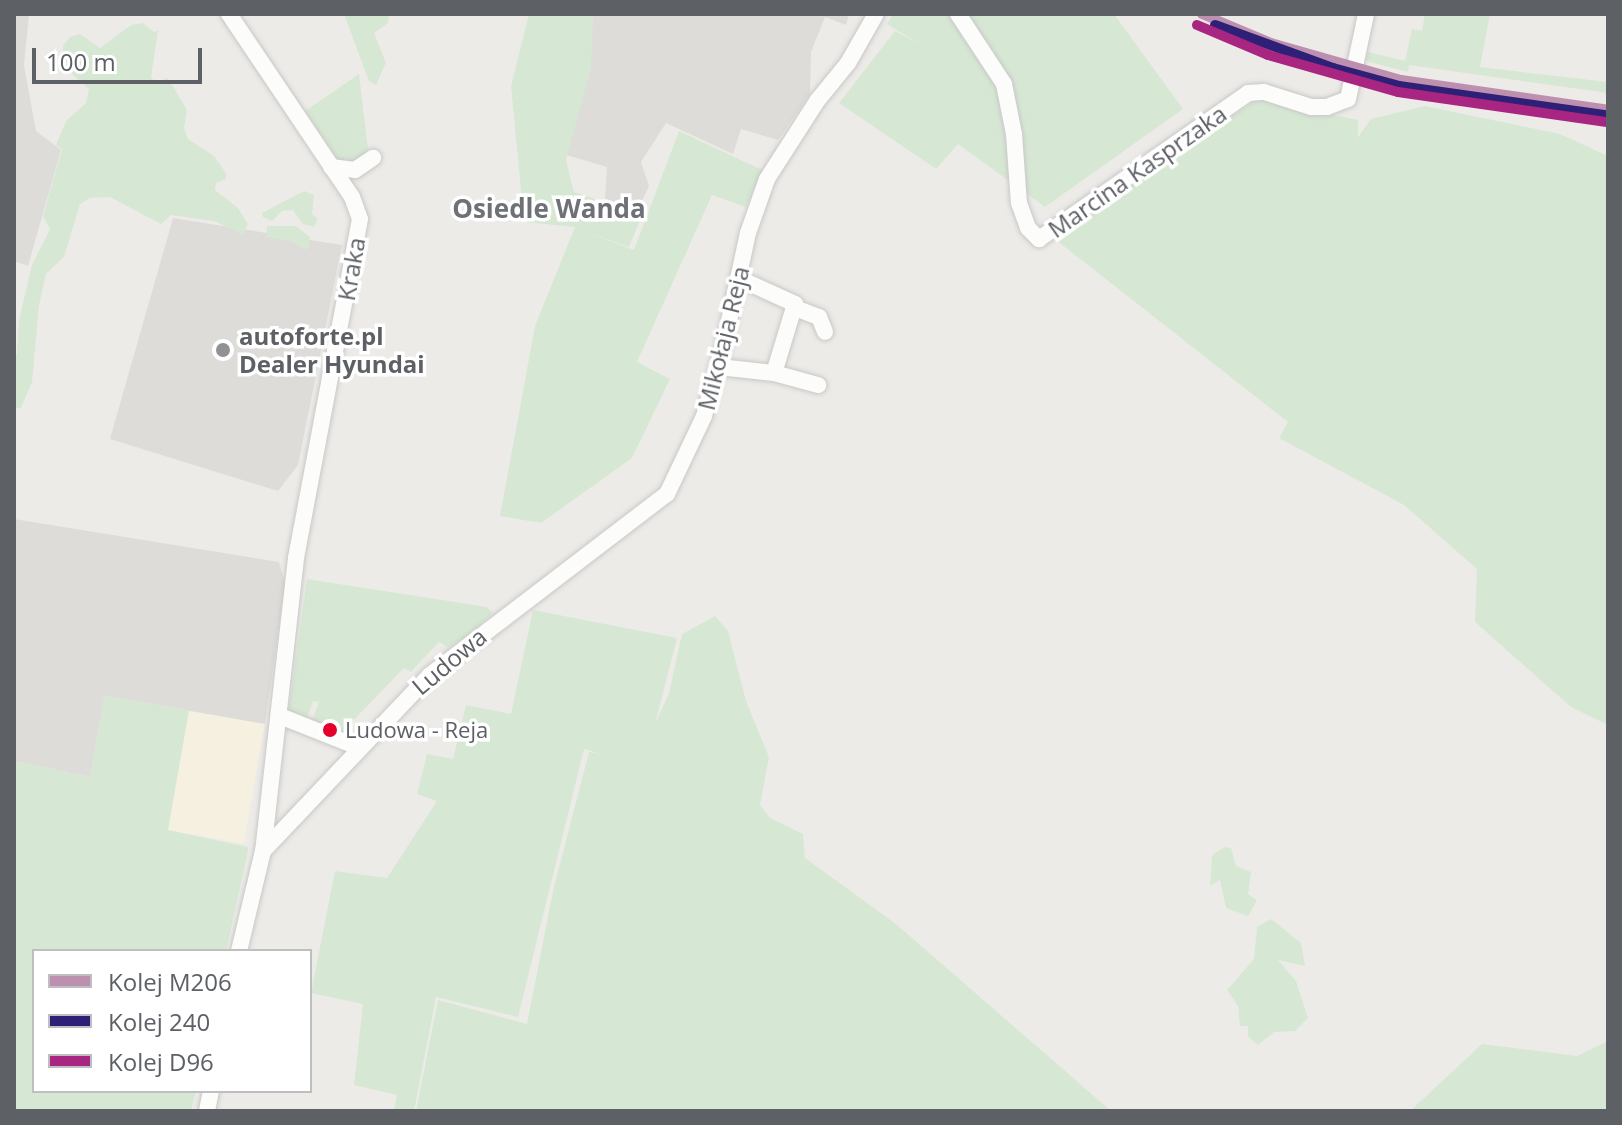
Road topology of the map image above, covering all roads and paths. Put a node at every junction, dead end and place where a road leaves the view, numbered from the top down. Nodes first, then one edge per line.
1 (229, 14) edge
2 (876, 14) edge
3 (958, 14) edge
4 (1366, 14) edge
5 (373, 158) dead end
6 (331, 167) junction
7 (738, 278) junction
8 (795, 308) junction
9 (825, 332) dead end
10 (719, 367) junction
11 (774, 373) junction
12 (818, 385) dead end
13 (296, 558) joint
14 (510, 612) joint
15 (280, 716) junction
16 (358, 747) junction
17 (263, 851) junction
18 (239, 949) edge

1 - 6 street, Kraka
2 - 7 street, Mikołaja Reja
3 - 4 street, Marcina Kasprzaka
5 - 6 street
6 - 13 street, Kraka
7 - 8 street
7 - 10 street, Mikołaja Reja
8 - 9 street
8 - 11 street
10 - 11 street
10 - 14 street, Mikołaja Reja
11 - 12 street
13 - 15 street, Ludowa
14 - 16 street, Ludowa
15 - 16 street
15 - 17 street, Ludowa
16 - 17 street, Ludowa
17 - 18 street, Ludowa

